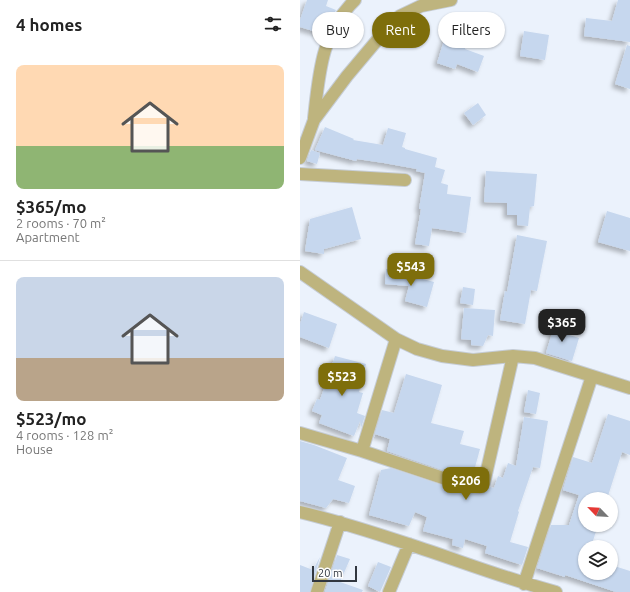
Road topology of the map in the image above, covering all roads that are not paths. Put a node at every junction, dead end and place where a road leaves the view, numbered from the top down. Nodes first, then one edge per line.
1 (355, 0) edge
2 (451, 0) edge
3 (417, 3) edge
4 (314, 120) junction
5 (300, 158) edge
6 (300, 174) edge
7 (405, 180) dead end
8 (300, 272) edge
9 (396, 339) junction
10 (513, 356) junction
11 (592, 376) junction
12 (630, 388) edge
13 (300, 433) edge
14 (362, 451) junction
15 (300, 512) edge
16 (340, 522) junction
17 (409, 544) junction
18 (524, 584) junction
19 (317, 592) edge
20 (389, 592) edge
21 (556, 592) edge

1 - 4 street
2 - 3 street
3 - 4 street
4 - 5 street
6 - 7 street
8 - 9 street
9 - 10 street
9 - 14 street
10 - 11 street
10 - 14 street
11 - 12 street
11 - 18 street
13 - 14 street
15 - 16 street
16 - 17 street
16 - 19 street
17 - 18 street
17 - 20 street
18 - 21 street

